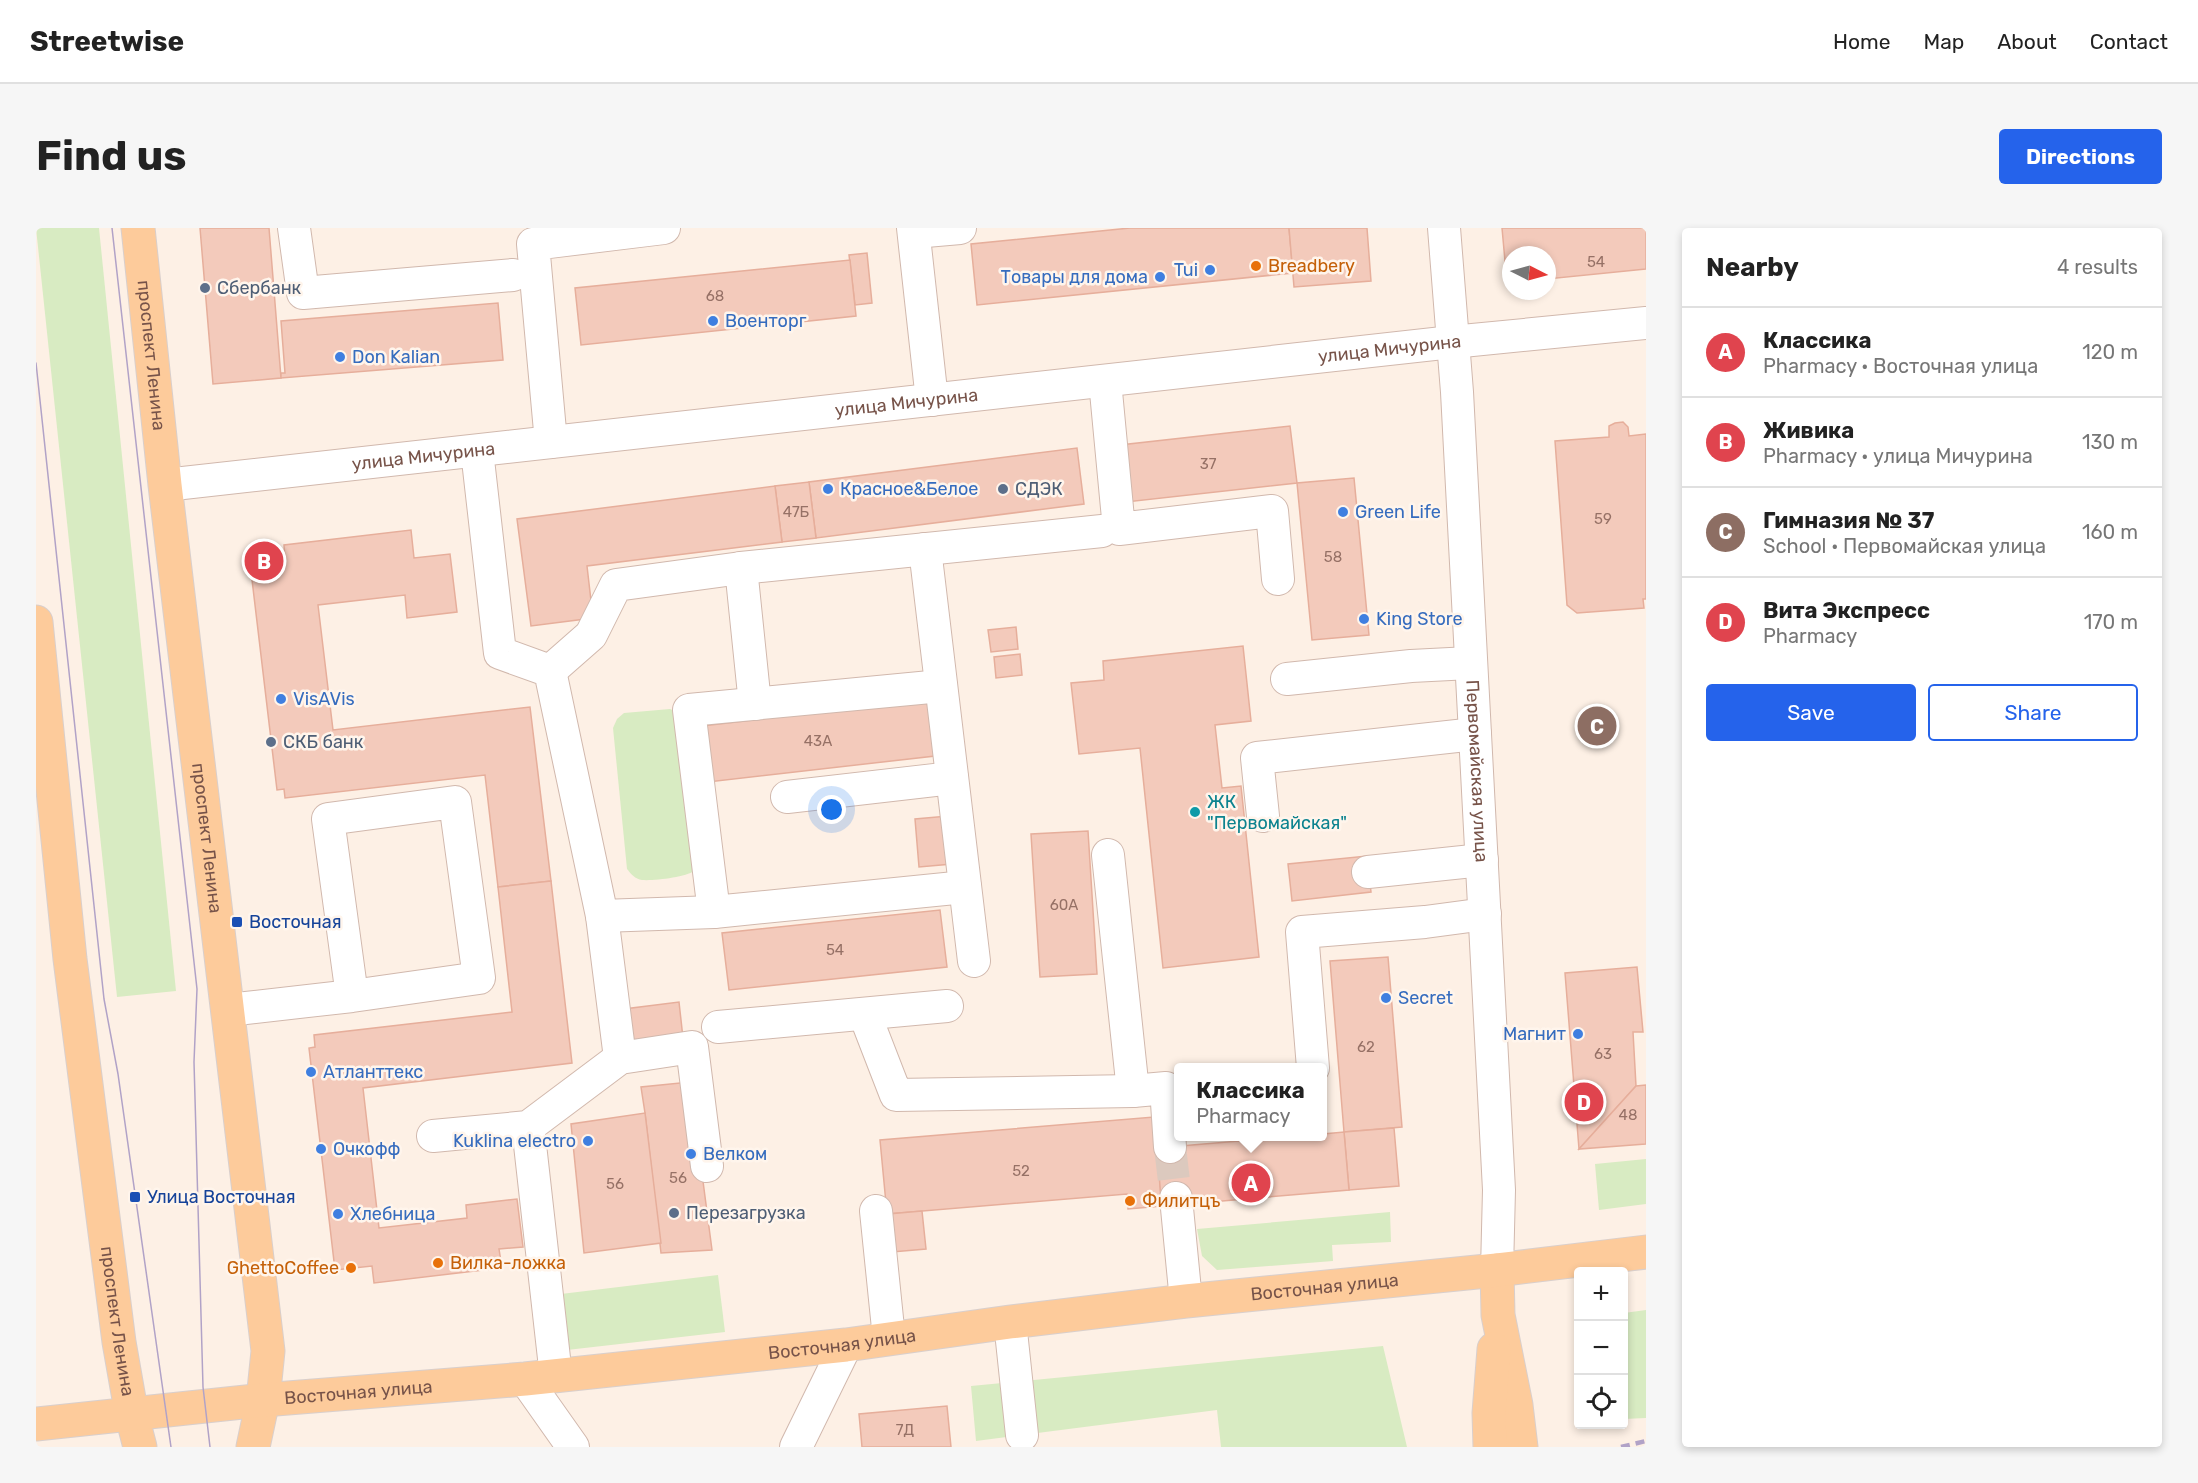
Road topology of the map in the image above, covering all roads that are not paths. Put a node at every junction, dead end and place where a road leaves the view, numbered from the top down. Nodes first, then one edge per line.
1 (138, 228) edge
2 (294, 228) edge
3 (664, 228) edge
4 (960, 228) edge
5 (1444, 228) edge
6 (914, 230) edge
7 (513, 275) dead end
8 (1646, 323) edge
9 (1452, 342) junction
10 (1105, 381) junction
11 (932, 400) junction
12 (551, 442) junction
13 (477, 451) junction
14 (165, 485) junction
15 (1102, 531) dead end
16 (926, 549) junction
17 (741, 568) junction
18 (1278, 579) dead end
19 (37, 633) edge
20 (1470, 663) junction
21 (550, 671) junction
22 (1287, 679) dead end
23 (942, 686) junction
24 (755, 704) junction
25 (1475, 734) junction
26 (952, 778) junction
27 (787, 797) dead end
28 (1263, 816) dead end
29 (1108, 855) dead end
30 (1482, 860) junction
31 (1368, 872) dead end
32 (965, 887) junction
33 (714, 912) junction
34 (1485, 914) junction
35 (602, 916) junction
36 (974, 961) dead end
37 (352, 996) junction
38 (947, 1006) dead end
39 (228, 1010) junction
40 (865, 1015) junction
41 (718, 1027) dead end
42 (620, 1058) junction
43 (1313, 1063) edge
44 (1133, 1091) junction
45 (528, 1127) junction
46 (433, 1136) dead end
47 (1170, 1147) tunnel mouth
48 (707, 1166) dead end
49 (1176, 1198) tunnel mouth
50 (876, 1211) dead end
51 (1646, 1252) edge
52 (1497, 1270) junction
53 (1186, 1301) junction
54 (1498, 1315) junction
55 (1010, 1322) junction
56 (890, 1338) junction
57 (846, 1345) junction
58 (541, 1378) junction
59 (263, 1400) junction
60 (132, 1416) junction
61 (36, 1424) edge
62 (1022, 1435) dead end
63 (140, 1447) edge
64 (253, 1447) edge
65 (573, 1447) edge
66 (796, 1447) edge
67 (1490, 1447) edge
68 (1521, 1447) edge

1 - 14 main road, проспект Ленина
2 - 7 street
3 - 12 street
4 - 6 street
5 - 9 street, Первомайская улица
6 - 11 street
8 - 9 street, улица Мичурина
9 - 10 street, улица Мичурина
9 - 20 street, Первомайская улица
10 - 11 street, улица Мичурина
10 - 18 street
11 - 12 street, улица Мичурина
12 - 13 street, улица Мичурина
13 - 14 street, улица Мичурина
13 - 21 street
14 - 39 main road, проспект Ленина
15 - 16 street
16 - 17 street
16 - 23 street
17 - 21 street
17 - 24 street
19 - 60 main road, проспект Ленина
20 - 22 street
20 - 25 street, Первомайская улица
21 - 35 street
23 - 24 street
23 - 26 street
24 - 33 street
25 - 28 street
25 - 30 street, Первомайская улица
26 - 27 street
26 - 32 street
29 - 44 street
30 - 31 street
30 - 34 street, Первомайская улица
32 - 33 street
32 - 36 street
33 - 35 street
34 - 43 street
34 - 52 street, Первомайская улица
35 - 42 street
37 - 37 street
37 - 39 street
38 - 40 street
39 - 59 main road, проспект Ленина
40 - 41 street
40 - 44 street
42 - 45 street
42 - 48 street
44 - 47 street
45 - 46 street
45 - 58 street
49 - 53 street
50 - 56 street
51 - 52 main road, Восточная улица
52 - 53 main road, Восточная улица
52 - 54 main road, Первомайская улица
53 - 55 main road, Восточная улица
54 - 67 main road, Первомайская улица
54 - 68 main road, Первомайская улица
55 - 56 main road, Восточная улица
55 - 62 street
56 - 57 main road, Восточная улица
57 - 58 main road, Восточная улица
57 - 66 street
58 - 59 main road, Восточная улица
58 - 65 street
59 - 60 main road, Восточная улица
59 - 64 main road, проспект Ленина
60 - 61 main road, Восточная улица
60 - 63 main road, проспект Ленина

